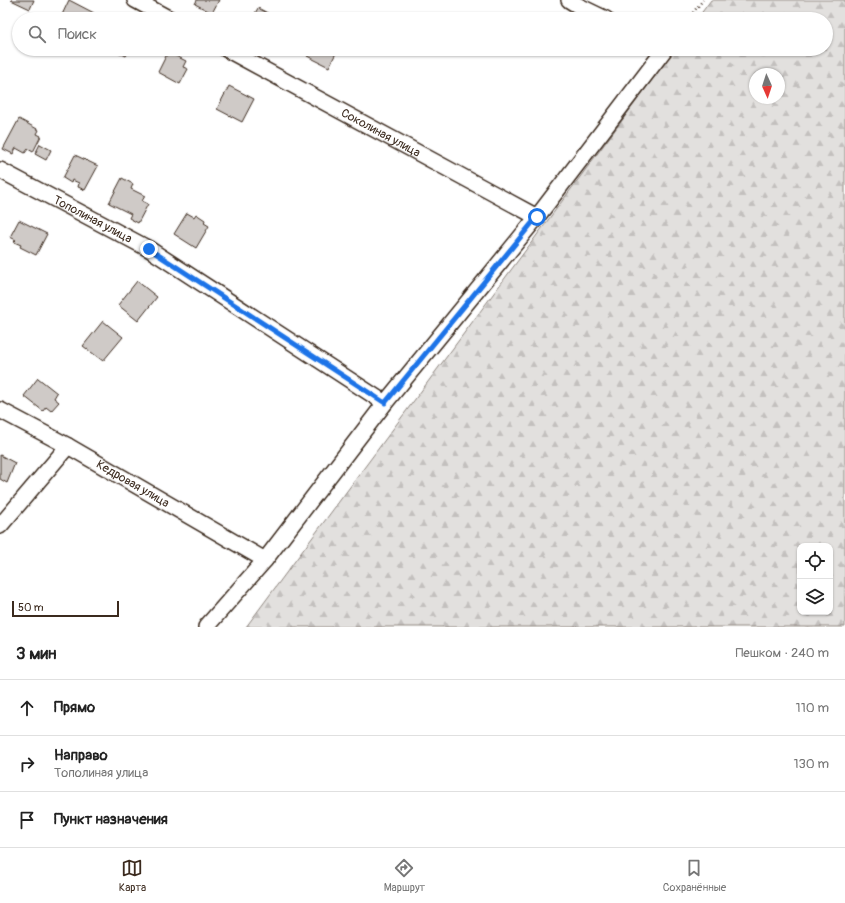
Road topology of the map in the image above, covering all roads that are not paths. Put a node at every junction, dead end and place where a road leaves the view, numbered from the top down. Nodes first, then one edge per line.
1 (135, 0) edge
2 (569, 0) edge
3 (157, 12) edge
4 (592, 12) edge
5 (239, 56) edge
6 (660, 56) edge
7 (0, 170) edge
8 (537, 217) junction
9 (385, 403) junction
10 (0, 410) edge
11 (68, 446) junction
12 (0, 526) edge
13 (265, 560) junction
14 (206, 627) edge

1 - 3 street
2 - 4 street
5 - 8 street, Соколиная улица
6 - 8 street
7 - 9 street, Тополиная улица
8 - 9 street
9 - 13 street
10 - 11 street, Кедровая улица
11 - 12 street
11 - 13 street, Кедровая улица
13 - 14 street

